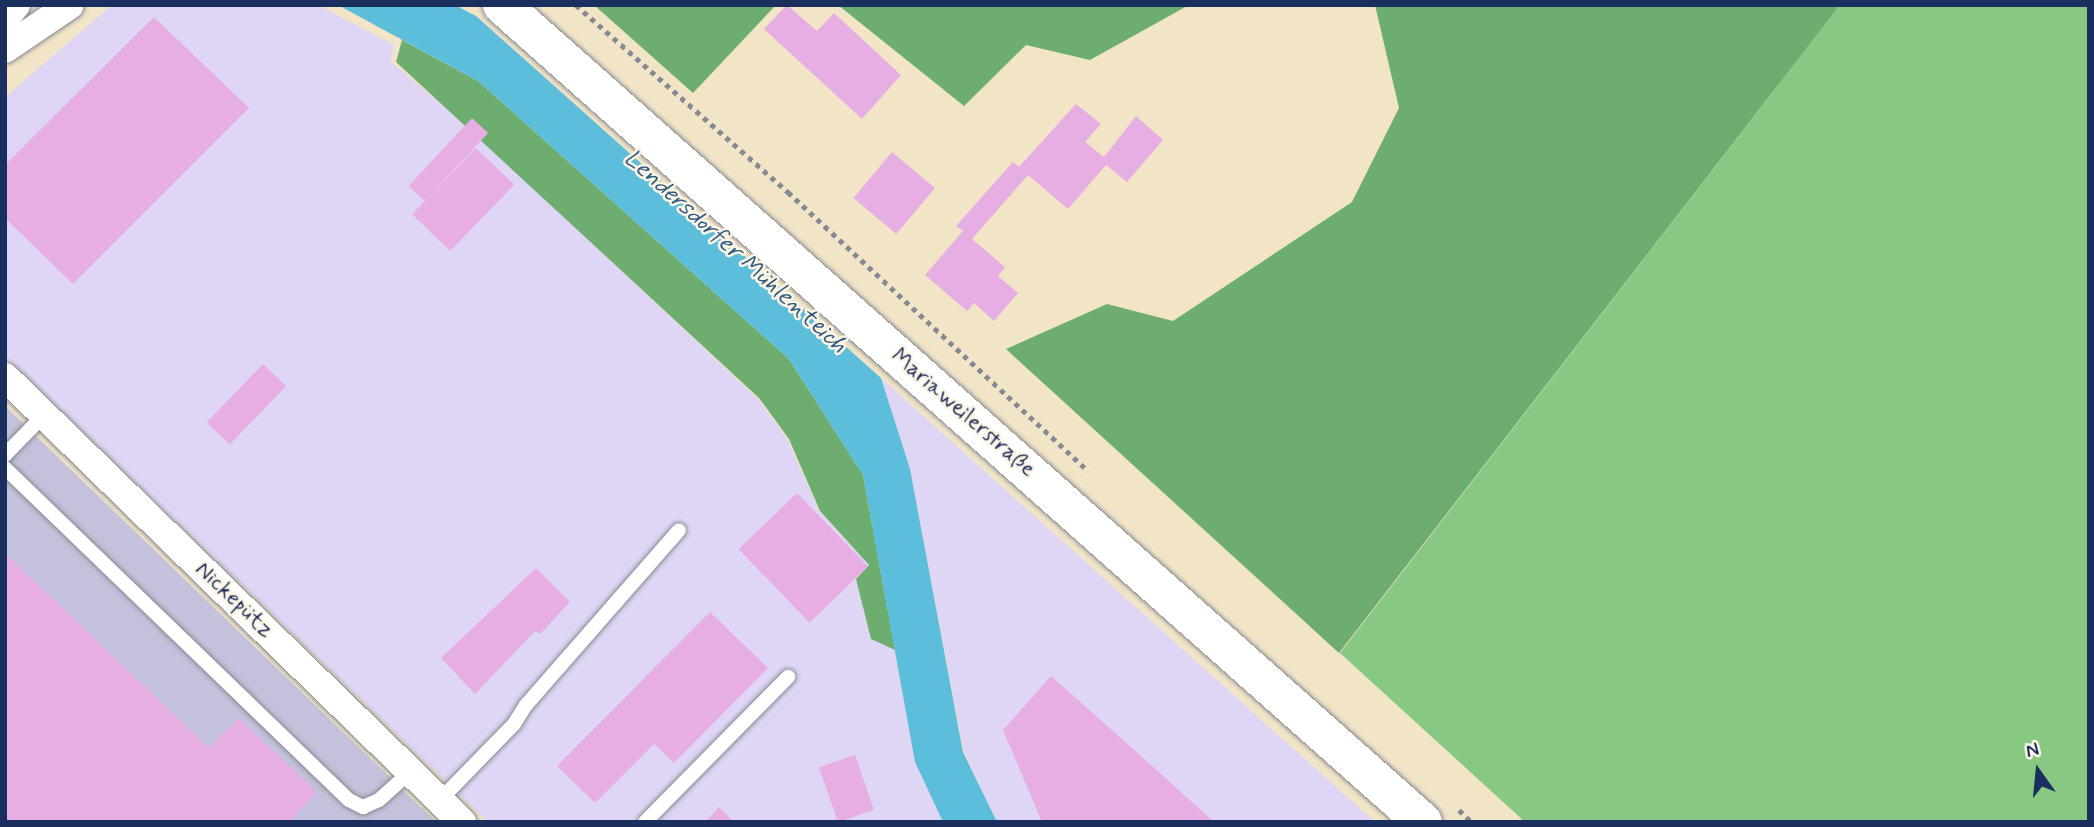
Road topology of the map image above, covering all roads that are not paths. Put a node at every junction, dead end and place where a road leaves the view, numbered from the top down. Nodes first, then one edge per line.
1 (16, 5) edge
2 (70, 5) edge
3 (502, 5) edge
4 (5, 19) edge
5 (5, 49) edge
6 (5, 377) edge
7 (44, 415) junction
8 (5, 455) edge
9 (5, 468) edge
10 (679, 530) dead end
11 (788, 677) dead end
12 (410, 772) junction
13 (440, 800) junction
14 (1437, 813) edge
15 (462, 822) edge
16 (645, 822) edge

1 - 4 street
2 - 5 street
3 - 14 main road, Mariaweilerstraße
6 - 7 street, Nickepütz
7 - 8 lane
7 - 12 street, Nickepütz
9 - 12 lane
10 - 13 lane
11 - 16 lane
12 - 13 street, Nickepütz
13 - 15 street, Nickepütz

